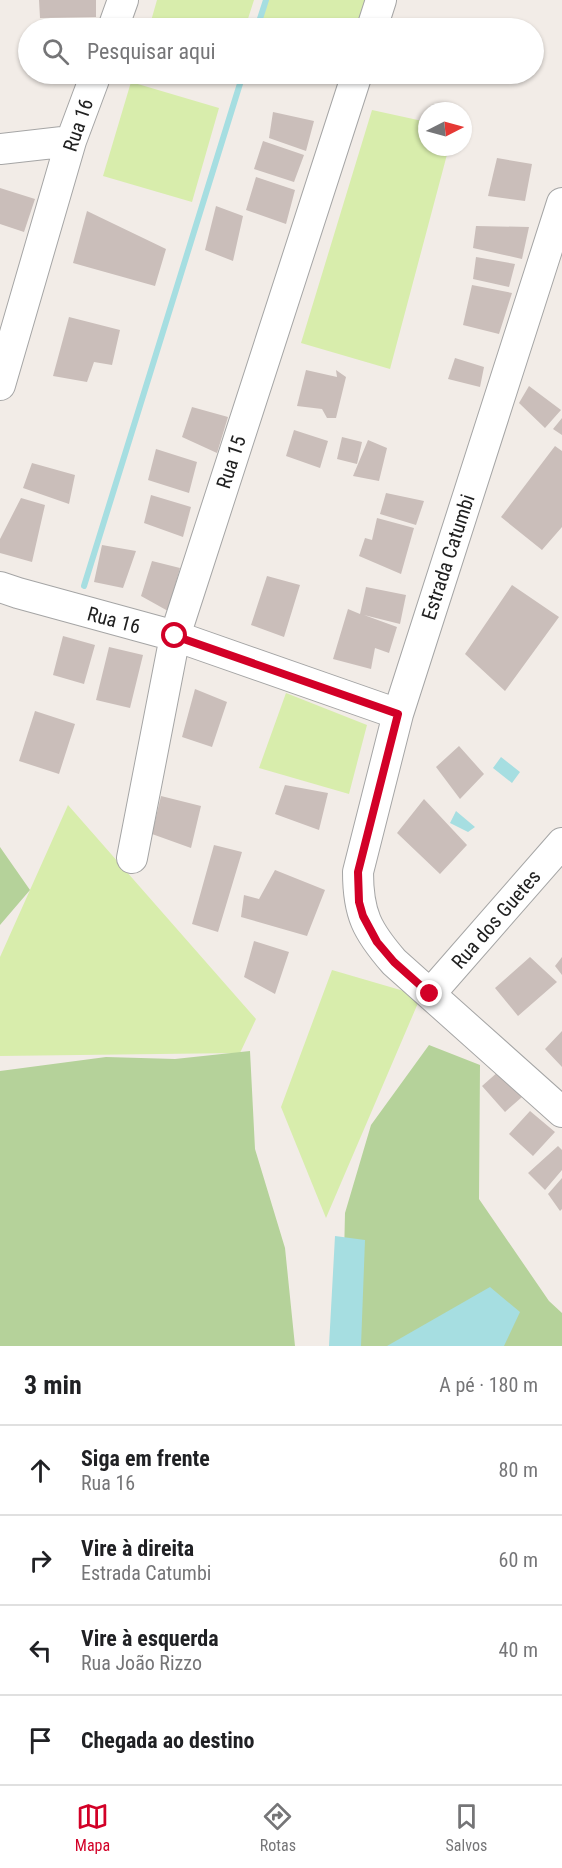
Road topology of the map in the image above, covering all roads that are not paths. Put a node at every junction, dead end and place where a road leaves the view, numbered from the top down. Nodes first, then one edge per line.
1 (123, 0) edge
2 (381, 0) edge
3 (117, 18) edge
4 (375, 18) edge
5 (92, 84) edge
6 (354, 84) edge
7 (71, 141) junction
8 (0, 149) edge
9 (562, 203) edge
10 (0, 385) edge
11 (0, 586) edge
12 (175, 636) junction
13 (398, 714) junction
14 (562, 843) edge
15 (132, 858) dead end
16 (430, 994) junction
17 (562, 1112) edge

1 - 3 street
2 - 4 street
5 - 7 street, Rua 16
6 - 12 street, Rua 15
7 - 8 street
7 - 10 street, Rua 16
9 - 13 street, Estrada Catumbi
11 - 12 street, Rua 16
12 - 13 street, Rua 16
12 - 15 street, Rua 15
13 - 16 street, Estrada Catumbi
14 - 16 street, Rua dos Guetes
16 - 17 street, Estrada Catumbi

